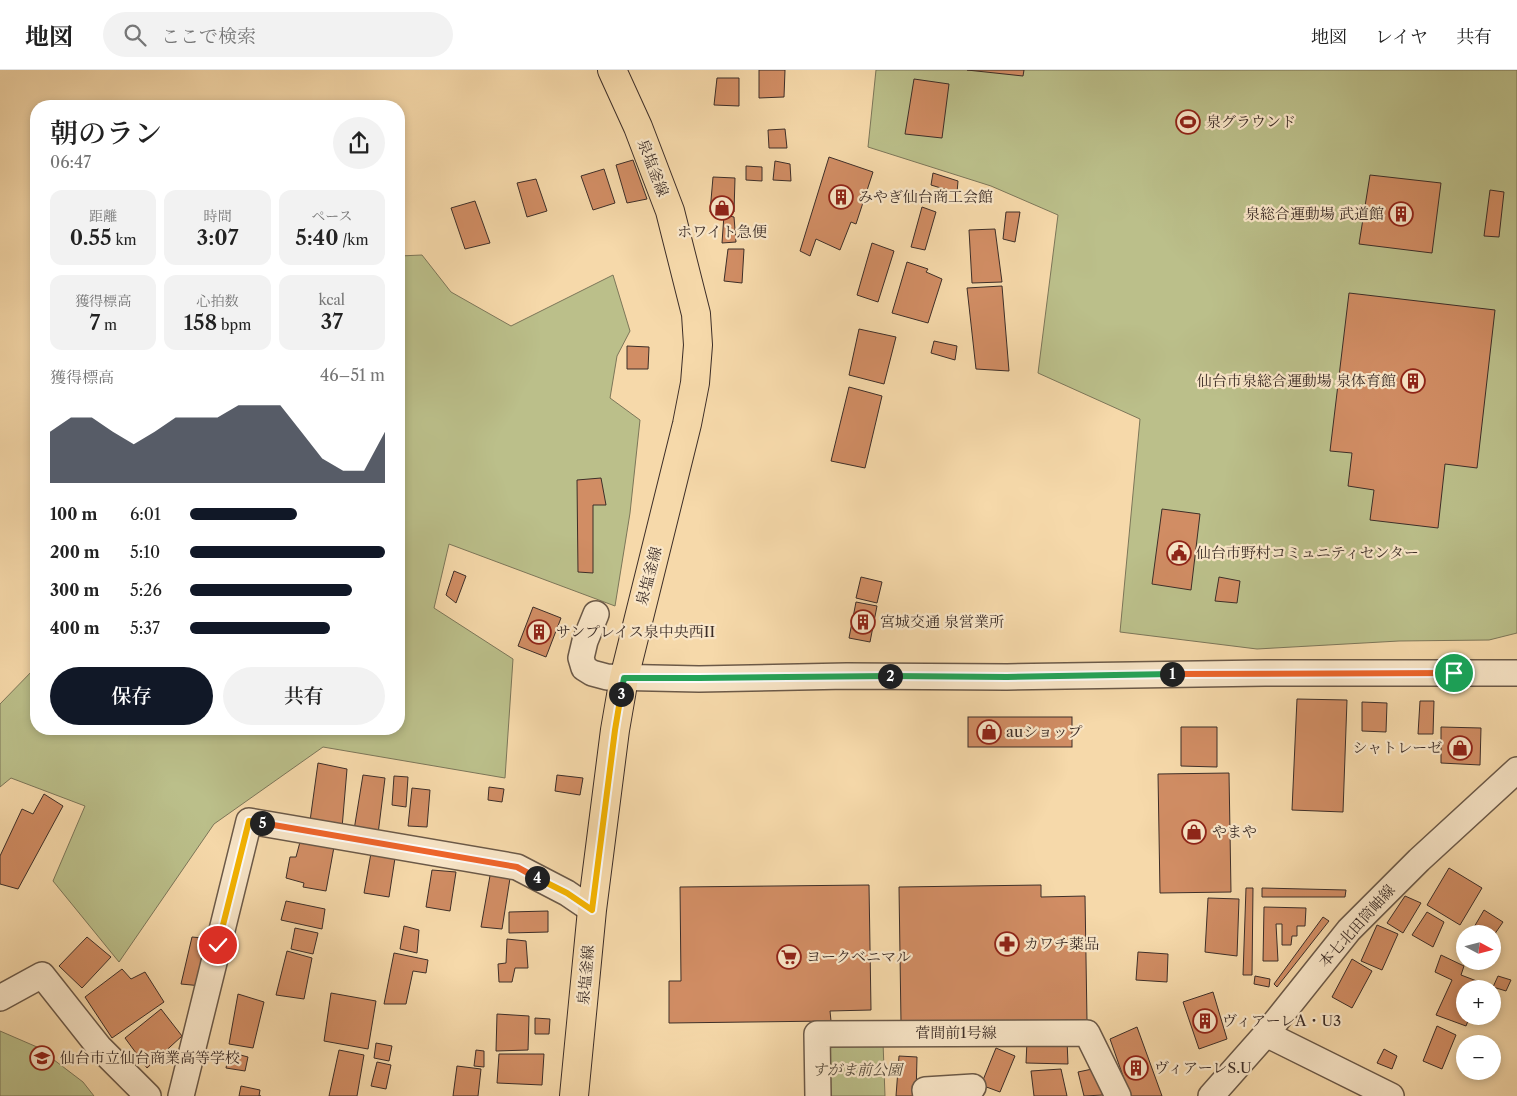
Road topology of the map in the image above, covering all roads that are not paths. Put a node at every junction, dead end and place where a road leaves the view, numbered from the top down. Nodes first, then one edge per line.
1 (612, 70) edge
2 (596, 614) dead end
3 (1517, 672) edge
4 (624, 678) junction
5 (1517, 770) edge
6 (592, 910) junction
7 (0, 998) edge
8 (1266, 1034) junction
9 (973, 1087) dead end
10 (148, 1096) edge
11 (181, 1096) edge
12 (574, 1096) edge
13 (818, 1096) edge
14 (926, 1096) edge
15 (1118, 1096) edge
16 (1211, 1096) edge
17 (1392, 1096) edge

1 - 4 main road, 泉塩釜線
2 - 4 street
3 - 4 street
4 - 6 main road, 泉塩釜線
5 - 8 street, 本七北田筒岫線
6 - 11 street
6 - 12 main road, 泉塩釜線
7 - 10 street
8 - 16 street, 本七北田筒岫線
8 - 17 street
9 - 14 street
13 - 15 street, 菅間前1号線

